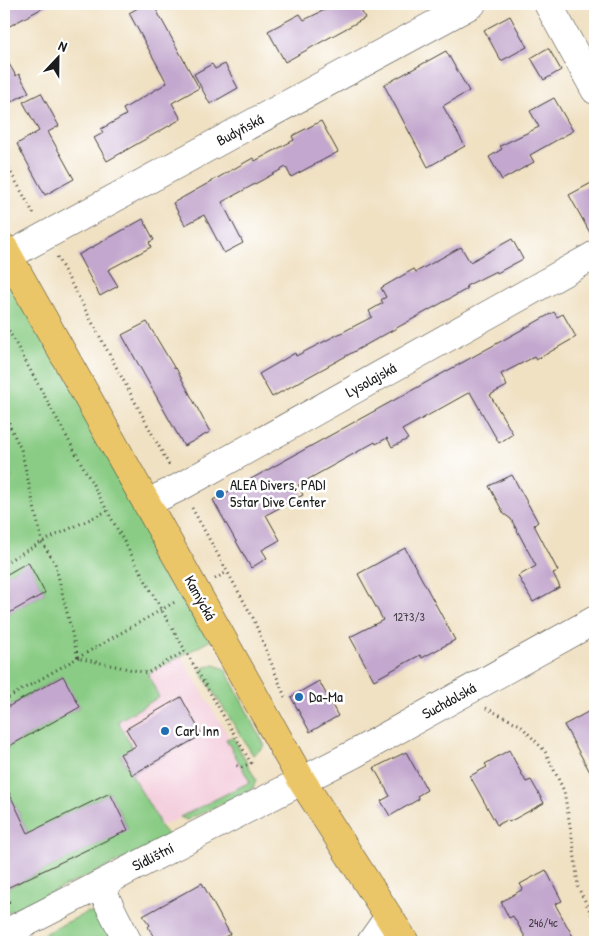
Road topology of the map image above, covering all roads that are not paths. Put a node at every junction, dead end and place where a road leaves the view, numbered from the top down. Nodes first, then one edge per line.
1 (472, 4) edge
2 (548, 4) edge
3 (595, 90) edge
4 (6, 252) edge
5 (595, 255) edge
6 (147, 503) junction
7 (595, 620) edge
8 (302, 781) junction
9 (99, 885) junction
10 (388, 918) junction
11 (4, 934) edge
12 (128, 942) edge
13 (371, 942) edge
14 (405, 942) edge

1 - 4 street, Budyňská
2 - 3 street
4 - 6 main road, Kamýcká
5 - 6 street, Lysolajská
6 - 8 main road, Kamýcká
7 - 8 street, Suchdolská
8 - 9 street, Sídlištní
8 - 10 main road, Kamýcká
9 - 11 street, Sídlištní
9 - 12 street
10 - 13 street
10 - 14 main road, Kamýcká

